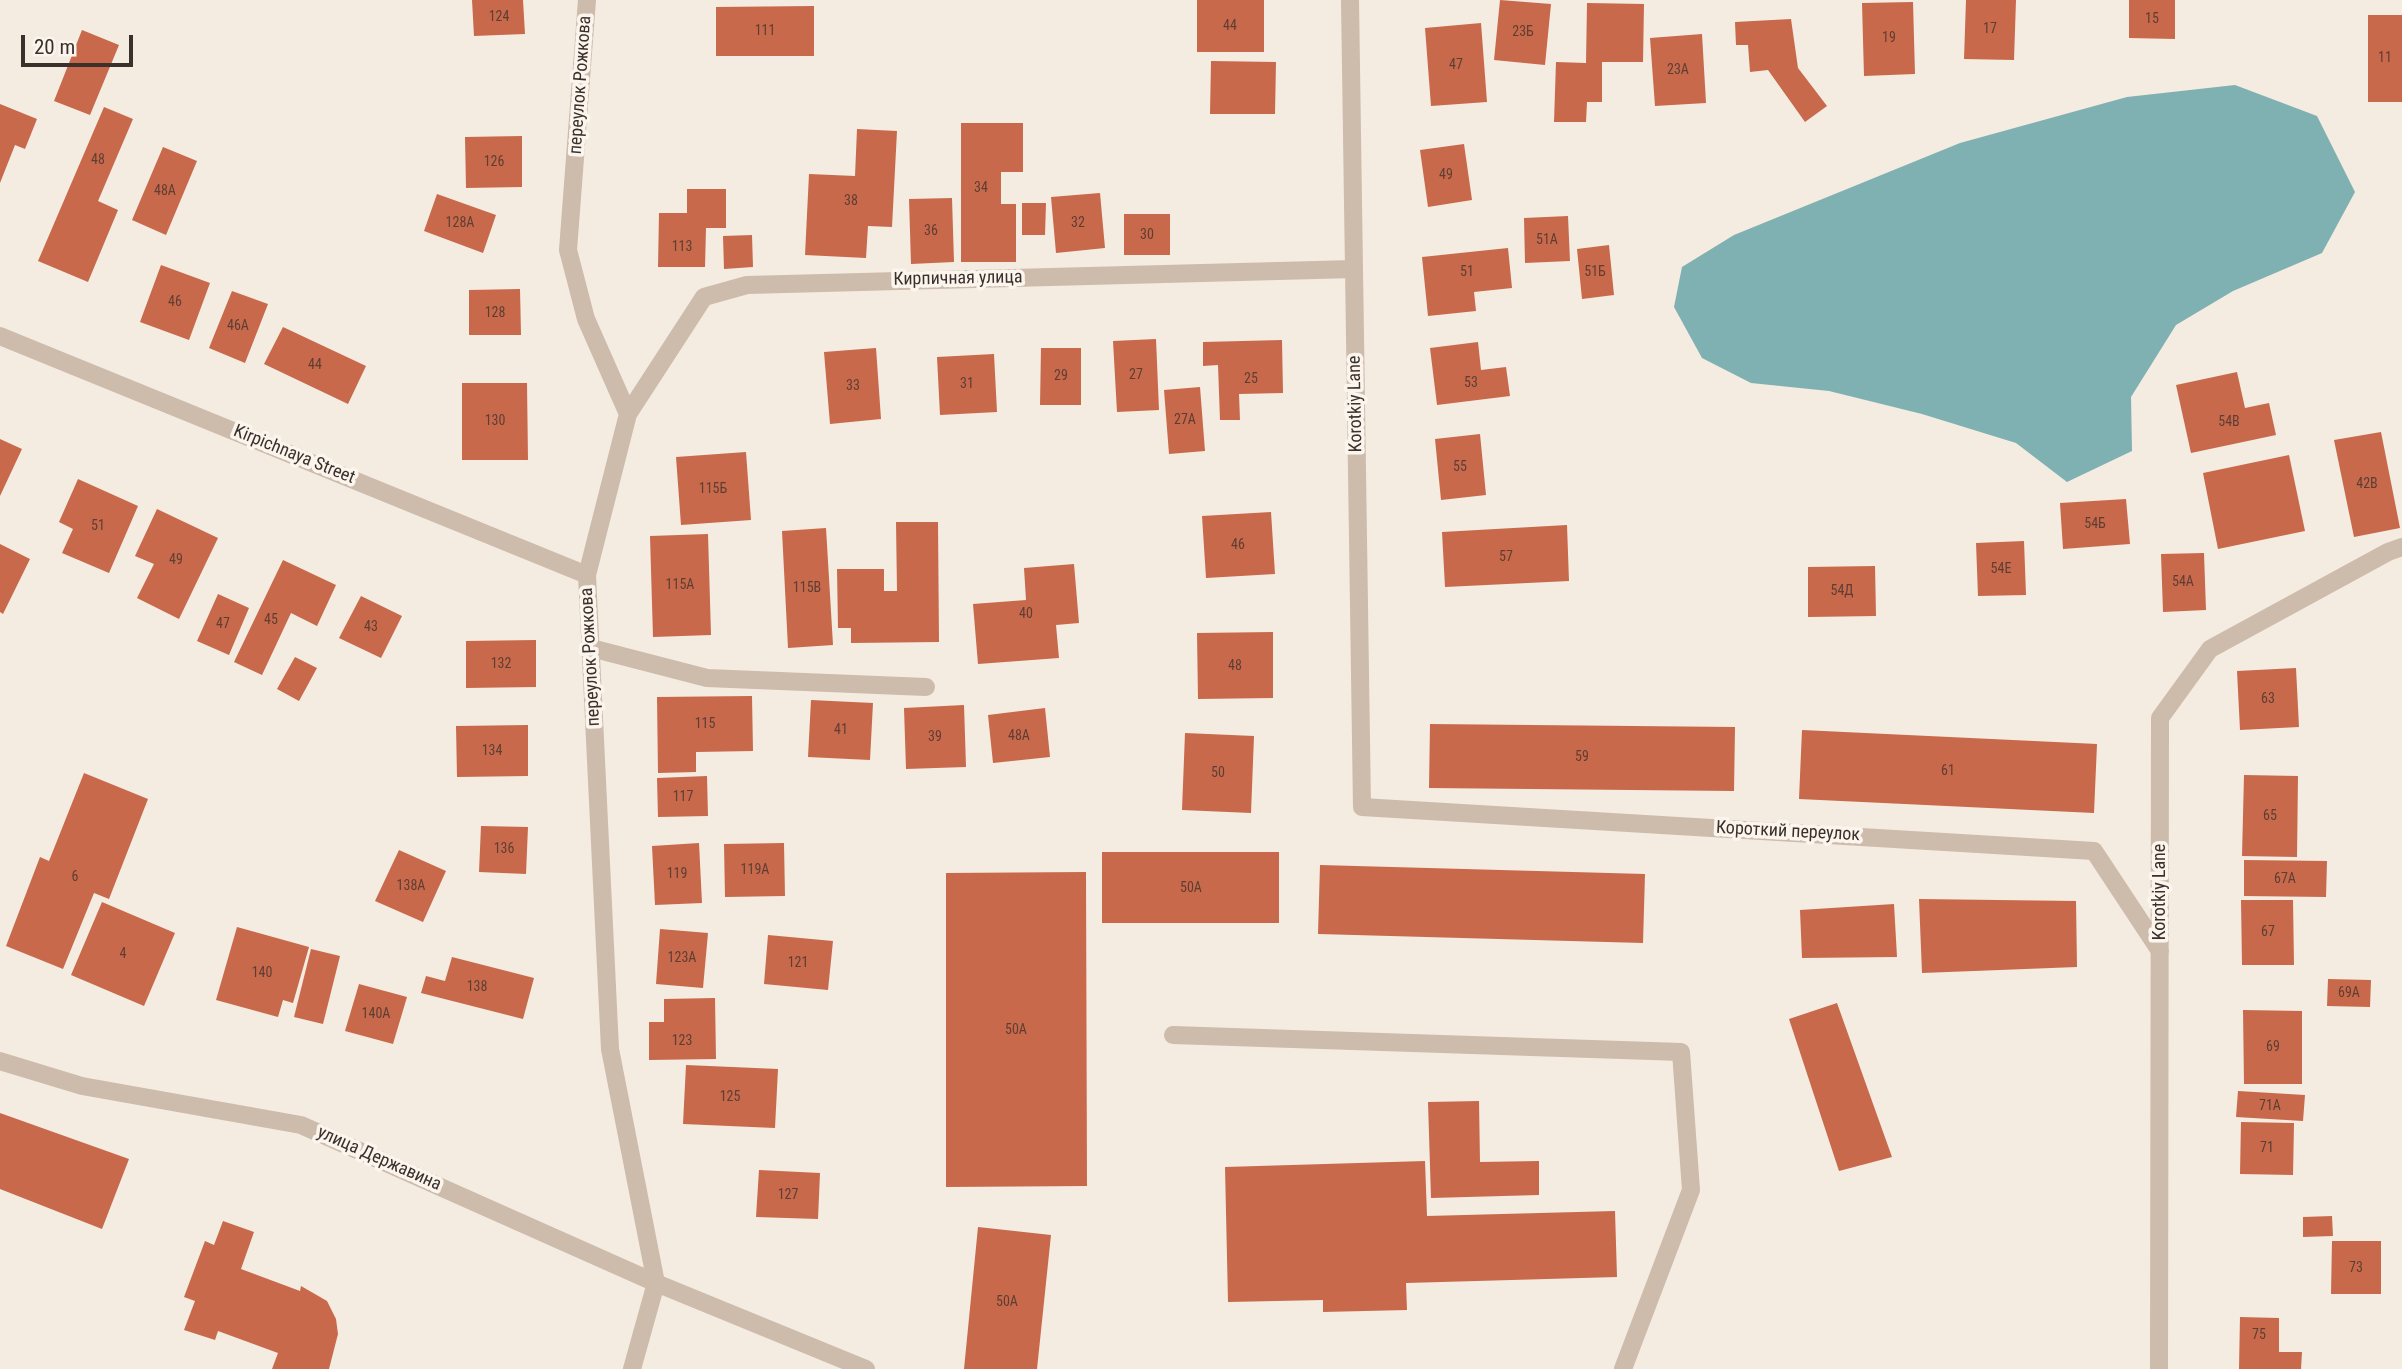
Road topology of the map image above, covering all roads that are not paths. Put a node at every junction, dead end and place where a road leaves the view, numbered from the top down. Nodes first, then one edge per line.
1 (587, 0) edge
2 (1350, 0) edge
3 (1354, 269) junction
4 (0, 336) edge
5 (628, 414) junction
6 (2402, 547) edge
7 (587, 575) junction
8 (591, 648) junction
9 (926, 687) dead end
10 (2160, 951) junction
11 (1173, 1035) dead end
12 (0, 1061) edge
13 (656, 1283) junction
14 (632, 1369) edge
15 (866, 1369) edge
16 (1623, 1369) edge
17 (2159, 1369) edge

1 - 5 street, переулок Рожкова
2 - 3 street, Korotkiy Lane
3 - 5 street, Кирпичная улица
3 - 10 street, Korotkiy Lane
4 - 7 street, Kirpichnaya Street
5 - 7 street, переулок Рожкова
6 - 10 street, Korotkiy Lane
7 - 8 street, переулок Рожкова
8 - 9 street
8 - 13 street, переулок Рожкова
10 - 17 street, Korotkiy Lane
11 - 16 street
12 - 13 street, улица Державина
13 - 14 street
13 - 15 street, улица Державина

